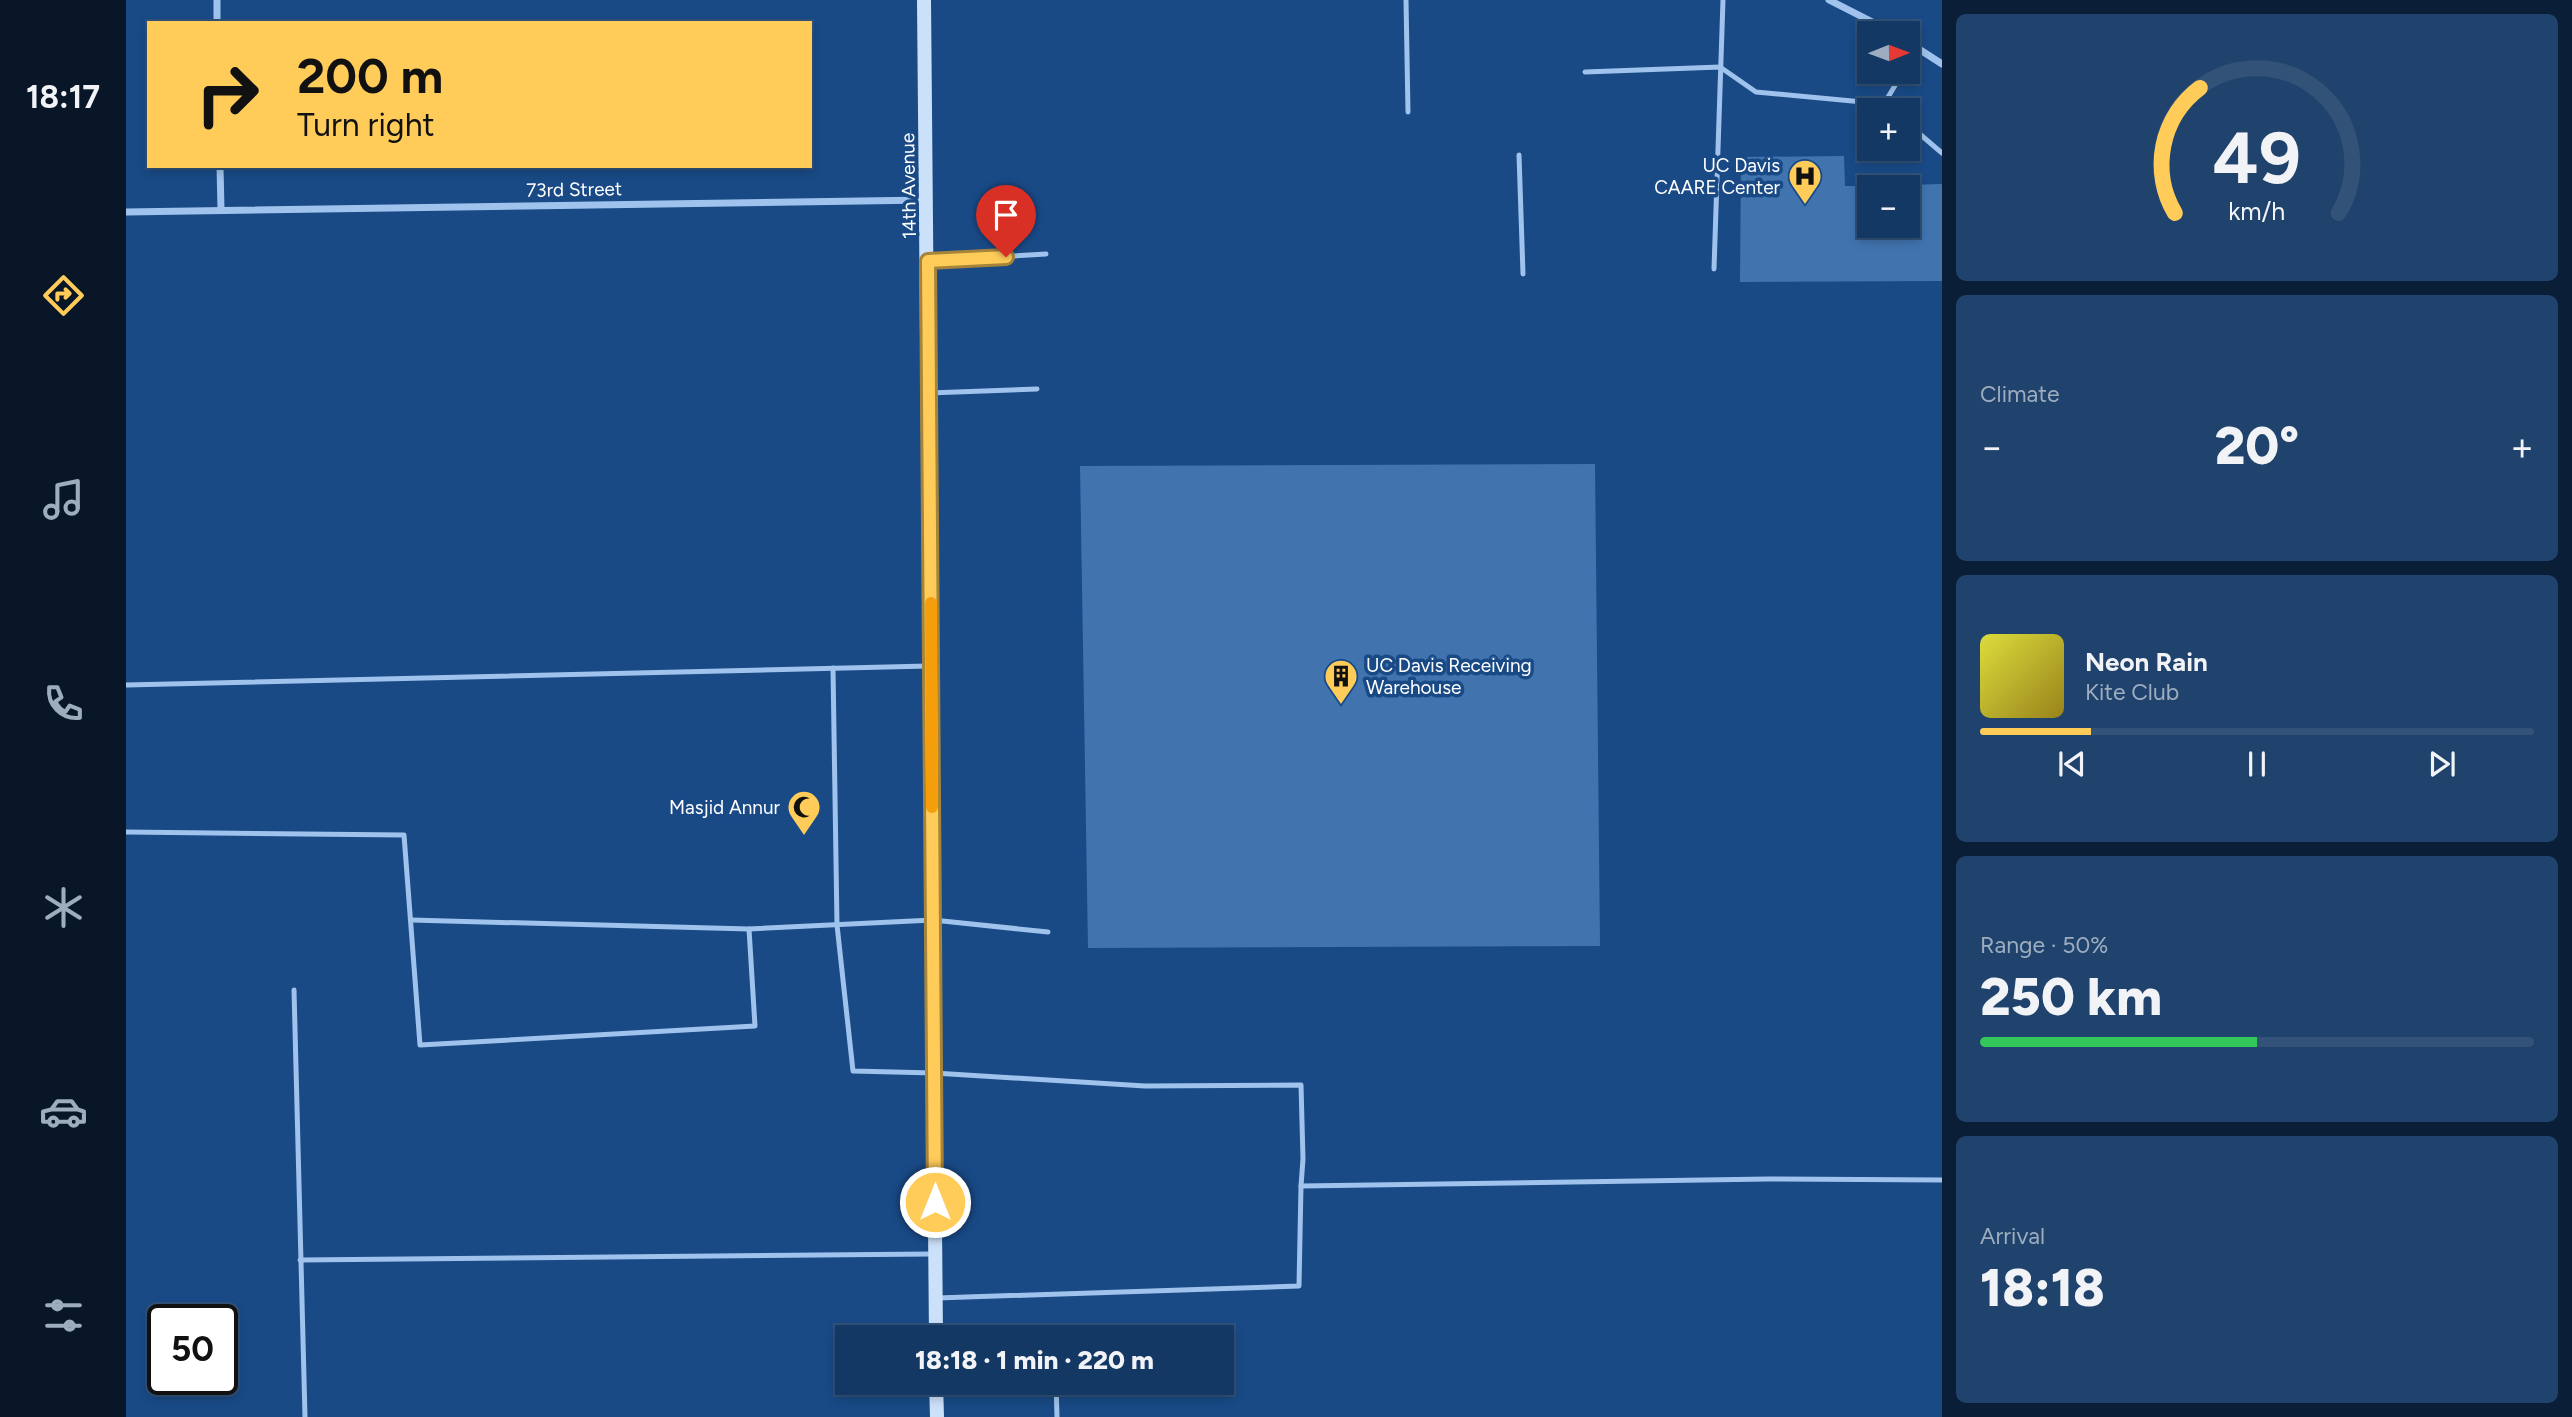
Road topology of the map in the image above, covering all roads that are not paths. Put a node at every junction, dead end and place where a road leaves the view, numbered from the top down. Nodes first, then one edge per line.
1 (217, 0) edge
2 (924, 0) edge
3 (1406, 0) edge
4 (1723, 0) edge
5 (1835, 1) edge
6 (217, 21) edge
7 (1872, 21) edge
8 (1920, 50) edge
9 (1942, 64) edge
10 (1720, 67) junction
11 (1586, 72) dead end
12 (1857, 101) edge
13 (1408, 112) dead end
14 (1920, 134) edge
15 (1942, 153) edge
16 (1519, 155) dead end
17 (220, 168) edge
18 (928, 200) junction
19 (222, 210) junction
20 (126, 212) edge
21 (1046, 254) dead end
22 (928, 261) junction
23 (1714, 269) dead end
24 (1523, 274) dead end
25 (1037, 389) dead end
26 (929, 393) junction
27 (931, 666) junction
28 (833, 668) junction
29 (126, 685) edge
30 (126, 832) edge
31 (411, 920) junction
32 (933, 920) junction
33 (837, 925) junction
34 (749, 929) junction
35 (1048, 932) dead end
36 (294, 990) dead end
37 (934, 1073) junction
38 (1942, 1180) edge
39 (1301, 1186) junction
40 (935, 1254) junction
41 (300, 1260) junction
42 (936, 1298) junction
43 (936, 1325) edge
44 (936, 1395) edge
45 (1056, 1395) edge
46 (305, 1417) edge
47 (937, 1417) edge
48 (1056, 1417) edge

1 - 6 street
2 - 18 main road, 14th Avenue
3 - 13 lane
4 - 10 lane
5 - 7 street
8 - 9 street
10 - 11 lane
10 - 12 lane
10 - 23 lane
14 - 15 lane
16 - 24 lane
17 - 19 street
18 - 19 street, 73rd Street
18 - 22 main road, 14th Avenue
19 - 20 street, 73rd Street
21 - 22 lane
22 - 26 main road, 14th Avenue
25 - 26 lane
26 - 27 main road, 14th Avenue
27 - 28 lane
27 - 32 main road, 14th Avenue
28 - 29 lane
28 - 33 lane
30 - 31 lane
31 - 34 lane
31 - 34 lane
32 - 33 lane
32 - 35 lane
32 - 37 main road, 14th Avenue
33 - 34 lane
33 - 37 lane
36 - 41 lane
37 - 39 lane
37 - 40 main road, 14th Avenue
38 - 39 lane
39 - 42 lane
40 - 41 lane
40 - 42 main road, 14th Avenue
41 - 46 lane
42 - 43 main road, 14th Avenue
44 - 47 main road
45 - 48 lane

